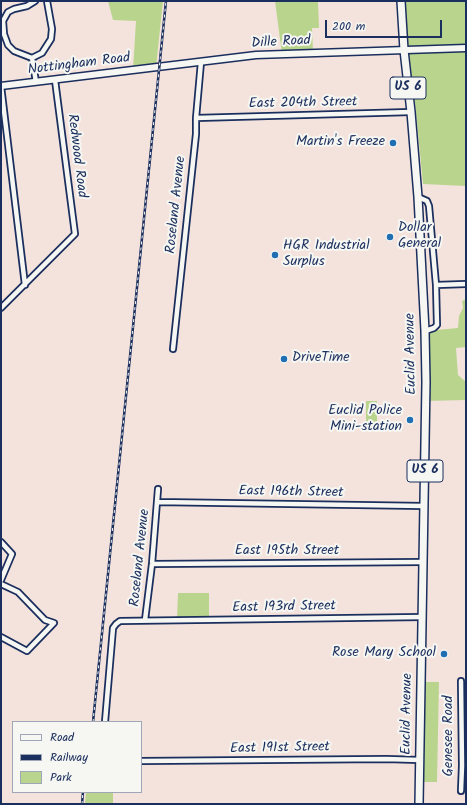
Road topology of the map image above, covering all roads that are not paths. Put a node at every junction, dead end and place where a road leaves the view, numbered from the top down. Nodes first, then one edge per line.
1 (35, 1) edge
2 (47, 1) edge
3 (401, 1) edge
4 (466, 48) edge
5 (404, 50) junction
6 (32, 58) junction
7 (201, 62) junction
8 (159, 67) joint
9 (55, 80) junction
10 (36, 82) junction
11 (1, 86) edge
12 (411, 112) junction
13 (196, 118) junction
14 (418, 196) junction
15 (466, 284) edge
16 (25, 285) junction
17 (436, 286) junction
18 (1, 308) edge
19 (425, 331) junction
20 (173, 350) dead end
21 (158, 489) dead end
22 (157, 502) junction
23 (424, 506) junction
24 (1, 542) edge
25 (423, 562) junction
26 (152, 564) junction
27 (1, 580) edge
28 (1, 584) edge
29 (423, 617) junction
30 (145, 620) junction
31 (1, 637) edge
32 (461, 681) dead end
33 (105, 721) edge
34 (420, 760) junction
35 (142, 761) edge
36 (464, 766) edge
37 (461, 791) dead end
38 (419, 804) edge

1 - 6 street
2 - 6 street
3 - 5 main road, Euclid Avenue / US 6
4 - 5 street, Dille Road
5 - 7 street, Dille Road
5 - 12 main road, Euclid Avenue / US 6
6 - 10 street
7 - 8 street, Dille Road
7 - 13 street, Roseland Avenue
8 - 9 street, Nottingham Road
9 - 10 street, Nottingham Road
9 - 16 street, Redwood Road
10 - 11 street, Nottingham Road
11 - 16 street
12 - 13 street, East 204th Street
12 - 14 main road, Euclid Avenue / US 6
13 - 20 street, Roseland Avenue
14 - 17 street
14 - 19 main road, Euclid Avenue / US 6
15 - 17 street
16 - 18 street
17 - 19 street
19 - 23 main road, Euclid Avenue / US 6
21 - 22 street, Roseland Avenue
22 - 23 street, East 196th Street
22 - 26 street, Roseland Avenue
23 - 25 main road, Euclid Avenue / US 6
24 - 27 street
25 - 26 street, East 195th Street
25 - 29 main road, Euclid Avenue / US 6
26 - 30 street, Roseland Avenue
28 - 31 street
29 - 30 street, East 193rd Street
29 - 34 main road, Euclid Avenue / US 6
30 - 33 street, Roseland Avenue
32 - 36 street, Genesee Road
34 - 35 street, East 191st Street
34 - 38 main road, Euclid Avenue / US 6
36 - 37 street, Genesee Road

